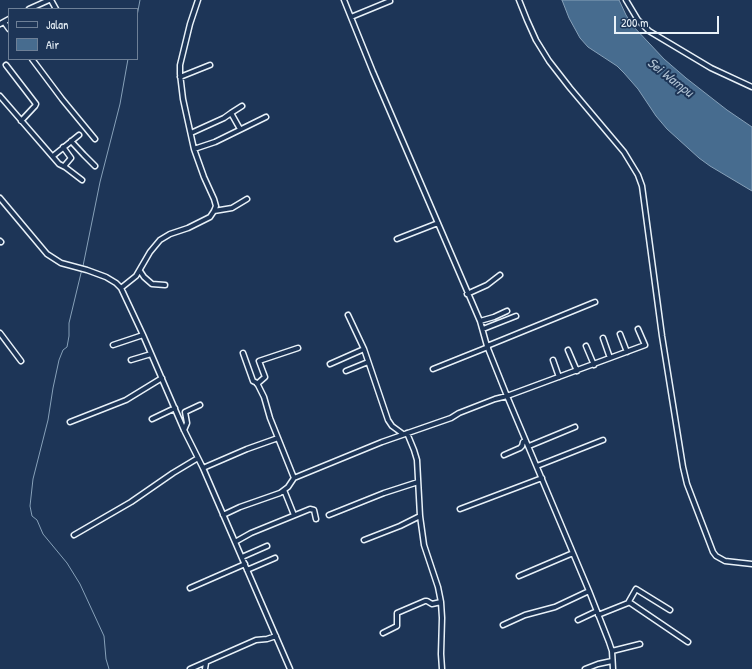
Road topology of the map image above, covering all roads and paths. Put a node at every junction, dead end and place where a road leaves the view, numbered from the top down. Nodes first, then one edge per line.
1 (50, 0) edge
2 (198, 0) edge
3 (344, 0) edge
4 (520, 0) edge
5 (626, 0) edge
6 (390, 1) edge
7 (31, 8) edge
8 (351, 17) junction
9 (33, 60) edge
10 (210, 64) dead end
11 (6, 65) dead end
12 (180, 78) junction
13 (752, 87) edge
14 (0, 96) edge
15 (242, 106) dead end
16 (231, 113) junction
17 (266, 117) dead end
18 (21, 121) junction
19 (240, 129) junction
20 (191, 134) junction
21 (79, 135) dead end
22 (95, 139) dead end
23 (71, 141) junction
24 (62, 147) junction
25 (194, 150) junction
26 (53, 156) junction
27 (95, 166) dead end
28 (66, 167) junction
29 (82, 180) dead end
30 (0, 198) edge
31 (247, 199) dead end
32 (214, 211) junction
33 (438, 224) junction
34 (397, 239) dead end
35 (140, 271) junction
36 (500, 275) dead end
37 (165, 285) dead end
38 (121, 288) junction
39 (467, 294) junction
40 (594, 302) dead end
41 (507, 311) dead end
42 (348, 315) dead end
43 (516, 316) dead end
44 (480, 321) junction
45 (482, 329) junction
46 (638, 329) dead end
47 (0, 333) edge
48 (620, 334) dead end
49 (143, 335) junction
50 (603, 338) dead end
51 (113, 345) dead end
52 (488, 346) junction
53 (586, 346) dead end
54 (298, 348) dead end
55 (364, 349) junction
56 (568, 350) dead end
57 (627, 352) junction
58 (243, 353) dead end
59 (151, 354) junction
60 (610, 358) junction
61 (131, 360) dead end
62 (553, 360) dead end
63 (22, 361) dead end
64 (368, 362) junction
65 (330, 364) dead end
66 (594, 365) junction
67 (433, 369) dead end
68 (577, 371) junction
69 (346, 372) dead end
70 (560, 377) junction
71 (162, 378) junction
72 (257, 384) junction
73 (507, 396) junction
74 (200, 405) dead end
75 (175, 408) junction
76 (152, 419) dead end
77 (70, 422) dead end
78 (575, 427) dead end
79 (184, 430) junction
80 (405, 434) junction
81 (278, 438) junction
82 (526, 440) junction
83 (603, 440) dead end
84 (529, 446) junction
85 (504, 455) dead end
86 (198, 458) junction
87 (537, 466) junction
88 (203, 468) junction
89 (294, 478) junction
90 (542, 478) junction
91 (418, 482) junction
92 (284, 490) junction
93 (460, 509) dead end
94 (224, 515) junction
95 (329, 515) dead end
96 (294, 516) junction
97 (420, 516) junction
98 (316, 520) dead end
99 (74, 535) dead end
100 (364, 540) dead end
101 (235, 542) junction
102 (267, 546) dead end
103 (573, 553) junction
104 (242, 557) junction
105 (275, 558) dead end
106 (245, 564) junction
107 (752, 564) edge
108 (247, 570) junction
109 (519, 576) dead end
110 (190, 588) dead end
111 (589, 592) junction
112 (441, 602) junction
113 (629, 602) junction
114 (670, 610) dead end
115 (598, 613) junction
116 (578, 620) dead end
117 (503, 625) dead end
118 (382, 633) dead end
119 (276, 636) junction
120 (688, 642) dead end
121 (640, 644) dead end
122 (612, 651) junction
123 (612, 661) junction
124 (206, 663) junction
125 (190, 669) edge
126 (205, 669) edge
127 (290, 669) edge
128 (442, 669) edge
129 (585, 669) edge
130 (613, 669) edge

1 - 7 street
2 - 12 street
3 - 8 street
4 - 107 street
5 - 13 street
6 - 8 street
8 - 33 street
9 - 22 street
10 - 12 street
11 - 18 street
12 - 20 street
14 - 18 street
15 - 16 street
16 - 19 street
16 - 20 street
17 - 19 street
18 - 26 street
19 - 25 street
20 - 25 street
21 - 23 street
23 - 24 street
23 - 27 street
24 - 26 street
24 - 28 street
25 - 32 street
26 - 28 street
28 - 29 street
30 - 38 street
31 - 32 street
32 - 35 street
33 - 34 street
33 - 39 street
35 - 37 street
35 - 38 street
36 - 39 street
38 - 49 street
39 - 44 street
40 - 52 street
41 - 44 street
42 - 55 street
43 - 45 street
44 - 45 street
45 - 52 street
46 - 57 street
47 - 63 street
48 - 57 street
49 - 51 street
49 - 59 street
50 - 60 street
52 - 67 street
52 - 73 street
53 - 66 street
54 - 72 street
55 - 64 street
55 - 65 street
56 - 68 street
57 - 60 street
58 - 72 street
59 - 61 street
59 - 71 street
60 - 66 street
62 - 70 street
64 - 69 street
64 - 80 street
66 - 68 street
68 - 70 street
70 - 73 street
71 - 75 street
71 - 77 street
72 - 81 street
73 - 80 street
73 - 82 street
74 - 79 street
75 - 76 street
75 - 79 street
78 - 84 street
79 - 86 street
80 - 89 street
80 - 91 street
81 - 88 street
81 - 89 street
82 - 84 street
82 - 85 street
83 - 87 street
84 - 87 street
86 - 88 street
86 - 99 street
87 - 90 street
88 - 94 street
89 - 92 street
90 - 93 street
90 - 103 street
91 - 95 street
91 - 97 street
92 - 94 street
92 - 96 street
94 - 101 street
96 - 98 street
96 - 101 street
97 - 100 street
97 - 112 street
101 - 104 street
102 - 104 street
103 - 109 street
103 - 111 street
104 - 106 street
105 - 108 street
106 - 108 street
106 - 110 street
108 - 119 street
111 - 115 street
111 - 117 street
112 - 118 street
112 - 128 street
113 - 114 street
113 - 115 street
113 - 120 street
115 - 116 street
115 - 122 street
119 - 124 street
119 - 127 street
121 - 122 street
122 - 123 street
123 - 129 street
123 - 130 street
124 - 125 street
124 - 126 street

